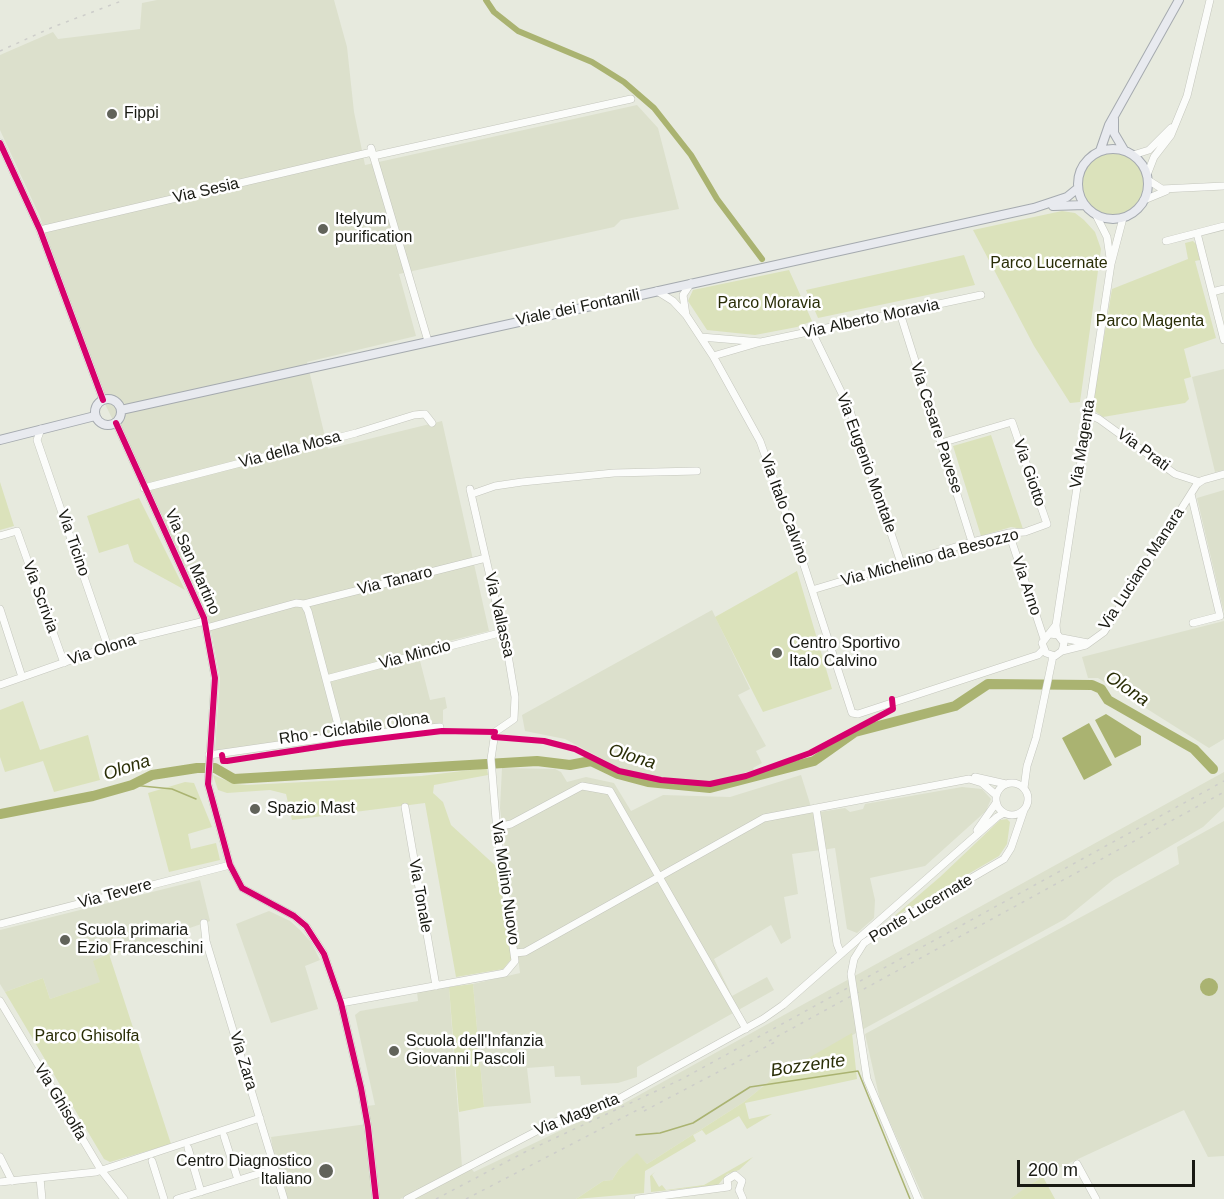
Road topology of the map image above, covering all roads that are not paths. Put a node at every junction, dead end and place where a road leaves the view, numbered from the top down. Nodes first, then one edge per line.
1 (1179, 0) edge
2 (1210, 0) edge
3 (632, 99) dead end
4 (1114, 116) junction
5 (1177, 122) junction
6 (0, 143) edge
7 (1124, 150) junction
8 (1100, 151) junction
9 (372, 152) junction
10 (1133, 155) junction
11 (1148, 177) junction
12 (1224, 186) edge
13 (1077, 188) junction
14 (1171, 189) junction
15 (1144, 200) junction
16 (1085, 205) junction
17 (1034, 208) junction
18 (1096, 215) junction
19 (1123, 218) junction
20 (1224, 226) edge
21 (40, 230) junction
22 (1197, 233) junction
23 (1166, 241) dead end
24 (1111, 264) junction
25 (691, 283) junction
26 (1224, 289) edge
27 (657, 291) junction
28 (1212, 292) junction
29 (981, 295) dead end
30 (900, 313) junction
31 (686, 315) junction
32 (812, 332) junction
33 (701, 337) junction
34 (1224, 340) edge
35 (428, 341) junction
36 (761, 342) junction
37 (713, 356) junction
38 (103, 400) junction
39 (121, 410) junction
40 (1088, 414) junction
41 (95, 416) junction
42 (116, 423) junction
43 (432, 423) dead end
44 (41, 429) junction
45 (27, 433) junction
46 (0, 440) edge
47 (37, 440) junction
48 (941, 443) junction
49 (697, 471) dead end
50 (1224, 474) edge
51 (1200, 482) junction
52 (144, 488) junction
53 (1192, 492) junction
54 (1047, 524) joint
55 (1009, 533) junction
56 (0, 536) edge
57 (972, 543) junction
58 (486, 558) junction
59 (901, 564) junction
60 (812, 590) junction
61 (304, 603) junction
62 (0, 609) edge
63 (1193, 623) dead end
64 (206, 625) junction
65 (503, 632) junction
66 (1053, 636) junction
67 (1088, 643) junction
68 (108, 647) junction
69 (1062, 651) junction
70 (1048, 653) junction
71 (64, 663) junction
72 (22, 677) junction
73 (326, 679) junction
74 (0, 685) edge
75 (854, 714) joint
76 (440, 727) dead end
77 (495, 732) joint
78 (334, 737) junction
79 (209, 758) junction
80 (1027, 766) junction
81 (961, 780) junction
82 (1010, 784) junction
83 (1024, 788) junction
84 (996, 795) junction
85 (996, 803) junction
86 (405, 807) dead end
87 (816, 808) junction
88 (1024, 810) junction
89 (1004, 813) junction
90 (1012, 815) junction
91 (496, 827) junction
92 (1015, 836) junction
93 (968, 842) junction
94 (230, 865) junction
95 (660, 876) junction
96 (204, 923) dead end
97 (0, 924) edge
98 (515, 953) junction
99 (841, 954) junction
100 (436, 986) junction
101 (0, 1001) edge
102 (342, 1003) junction
103 (746, 1029) junction
104 (260, 1118) junction
105 (224, 1136) dead end
106 (188, 1148) dead end
107 (0, 1157) edge
108 (152, 1161) dead end
109 (1077, 1164) dead end
110 (274, 1169) junction
111 (101, 1170) junction
112 (40, 1178) junction
113 (238, 1180) junction
114 (12, 1181) junction
115 (0, 1182) edge
116 (728, 1187) junction
117 (739, 1190) junction
118 (201, 1192) junction
119 (648, 1198) edge
120 (42, 1199) edge
121 (124, 1199) edge
122 (164, 1199) edge
123 (177, 1199) edge
124 (284, 1199) edge
125 (376, 1199) edge
126 (407, 1199) edge
127 (638, 1199) edge
128 (744, 1199) edge
129 (918, 1199) edge
130 (1096, 1199) edge

1 - 4 main road
2 - 5 street
3 - 9 street, Via Sesia
4 - 7 main road
4 - 8 main road
5 - 10 street
5 - 11 street
6 - 21 street
7 - 8 main road
7 - 10 main road
8 - 13 main road
9 - 21 street, Via Sesia
9 - 35 street
10 - 11 main road
11 - 14 street
11 - 15 main road
12 - 14 street
13 - 16 main road
13 - 17 main road, Viale dei Fontanili
14 - 15 street
15 - 19 main road
16 - 17 main road, Viale dei Fontanili
16 - 18 main road
17 - 25 main road, Viale dei Fontanili
18 - 19 main road
18 - 24 street, Via Magenta
19 - 24 street, Via Magenta
20 - 22 street
21 - 38 street
22 - 23 street
22 - 28 street
24 - 40 street, Via Magenta
25 - 27 main road, Viale dei Fontanili
25 - 31 street
26 - 28 street
27 - 31 street, Via Italo Calvino
27 - 35 main road, Viale dei Fontanili
28 - 34 street
29 - 30 street, Via Alberto Moravia
30 - 32 street, Via Alberto Moravia
30 - 48 street, Via Cesare Pavese
31 - 33 street, Via Italo Calvino
32 - 36 street, Via Alberto Moravia
32 - 59 street, Via Eugenio Montale
33 - 36 street, Via Alberto Moravia
33 - 37 street, Via Italo Calvino
35 - 39 main road, Viale dei Fontanili
36 - 37 street, Via Alberto Moravia
37 - 60 street, Via Italo Calvino
38 - 39 main road
38 - 41 main road
39 - 42 main road
40 - 51 street, Via Prati
40 - 66 street, Via Magenta
41 - 42 main road
41 - 44 main road
42 - 52 street, Via San Martino
43 - 52 street, Via della Mosa
44 - 45 main road
44 - 47 street
45 - 46 main road
45 - 47 street
47 - 68 street, Via Ticino
48 - 54 street, Via Giotto
48 - 57 street, Via Cesare Pavese
49 - 58 street, Via Vallassa
50 - 51 street
51 - 53 street, Via Luciano Manara
52 - 64 street, Via San Martino
53 - 63 street
53 - 67 street, Via Luciano Manara
54 - 55 street, Via Michelino da Besozzo
55 - 57 street, Via Michelino da Besozzo
55 - 66 street, Via Arno
56 - 71 street, Via Scrivia
57 - 59 street, Via Michelino da Besozzo
58 - 61 street, Via Tanaro
58 - 65 street, Via Vallassa
59 - 60 street, Via Michelino da Besozzo
60 - 75 street, Via Italo Calvino
61 - 64 street, Via Tanaro
61 - 73 street
62 - 72 street
64 - 68 street, Via Olona
64 - 79 street, Via San Martino
65 - 73 street, Via Mincio
65 - 77 street, Via Vallassa
66 - 67 street, Via Luciano Manara
66 - 69 street
66 - 70 street
67 - 69 street, Via Luciano Manara
68 - 71 street, Via Olona
69 - 70 street, Via Luciano Manara
70 - 75 street, Via Luciano Manara
70 - 80 street
71 - 72 street, Via Olona
72 - 74 street, Via Olona
73 - 78 street
76 - 78 street
77 - 91 street, Via Molino Nuovo
78 - 79 street
79 - 94 street, Via San Martino
80 - 82 street
80 - 83 street
81 - 82 street
81 - 84 street
81 - 87 street
82 - 83 street
82 - 84 street
83 - 88 street
84 - 85 street
85 - 89 street
85 - 93 street, Via Magenta
86 - 100 street, Via Tonale
87 - 95 street
87 - 99 street
88 - 90 street
88 - 92 street, Ponte Lucernate
89 - 90 street
89 - 93 street, Via Magenta
90 - 92 street
91 - 95 street
91 - 98 street, Via Molino Nuovo
92 - 129 street, Ponte Lucernate, bridge
93 - 99 street, Via Magenta
94 - 97 street, Via Tevere
94 - 102 street, Via San Martino
95 - 98 street
95 - 103 street
96 - 104 street, Via Zara
98 - 100 street, Via Molino Nuovo
99 - 103 street, Via Magenta
100 - 102 street, Via Molino Nuovo
101 - 111 street, Via Ghisolfa
102 - 125 street, Via San Martino
103 - 126 street, Via Magenta
104 - 110 street, Via Zara
104 - 111 street
105 - 113 street
106 - 118 street
107 - 114 street
108 - 122 street
109 - 130 street
110 - 113 street
110 - 124 street, Via Zara
111 - 112 street
111 - 121 street, Via Ghisolfa
112 - 114 street
112 - 120 street
113 - 118 street
114 - 115 street
116 - 117 street
116 - 117 street
116 - 119 street
117 - 128 street
118 - 123 street
119 - 127 street

